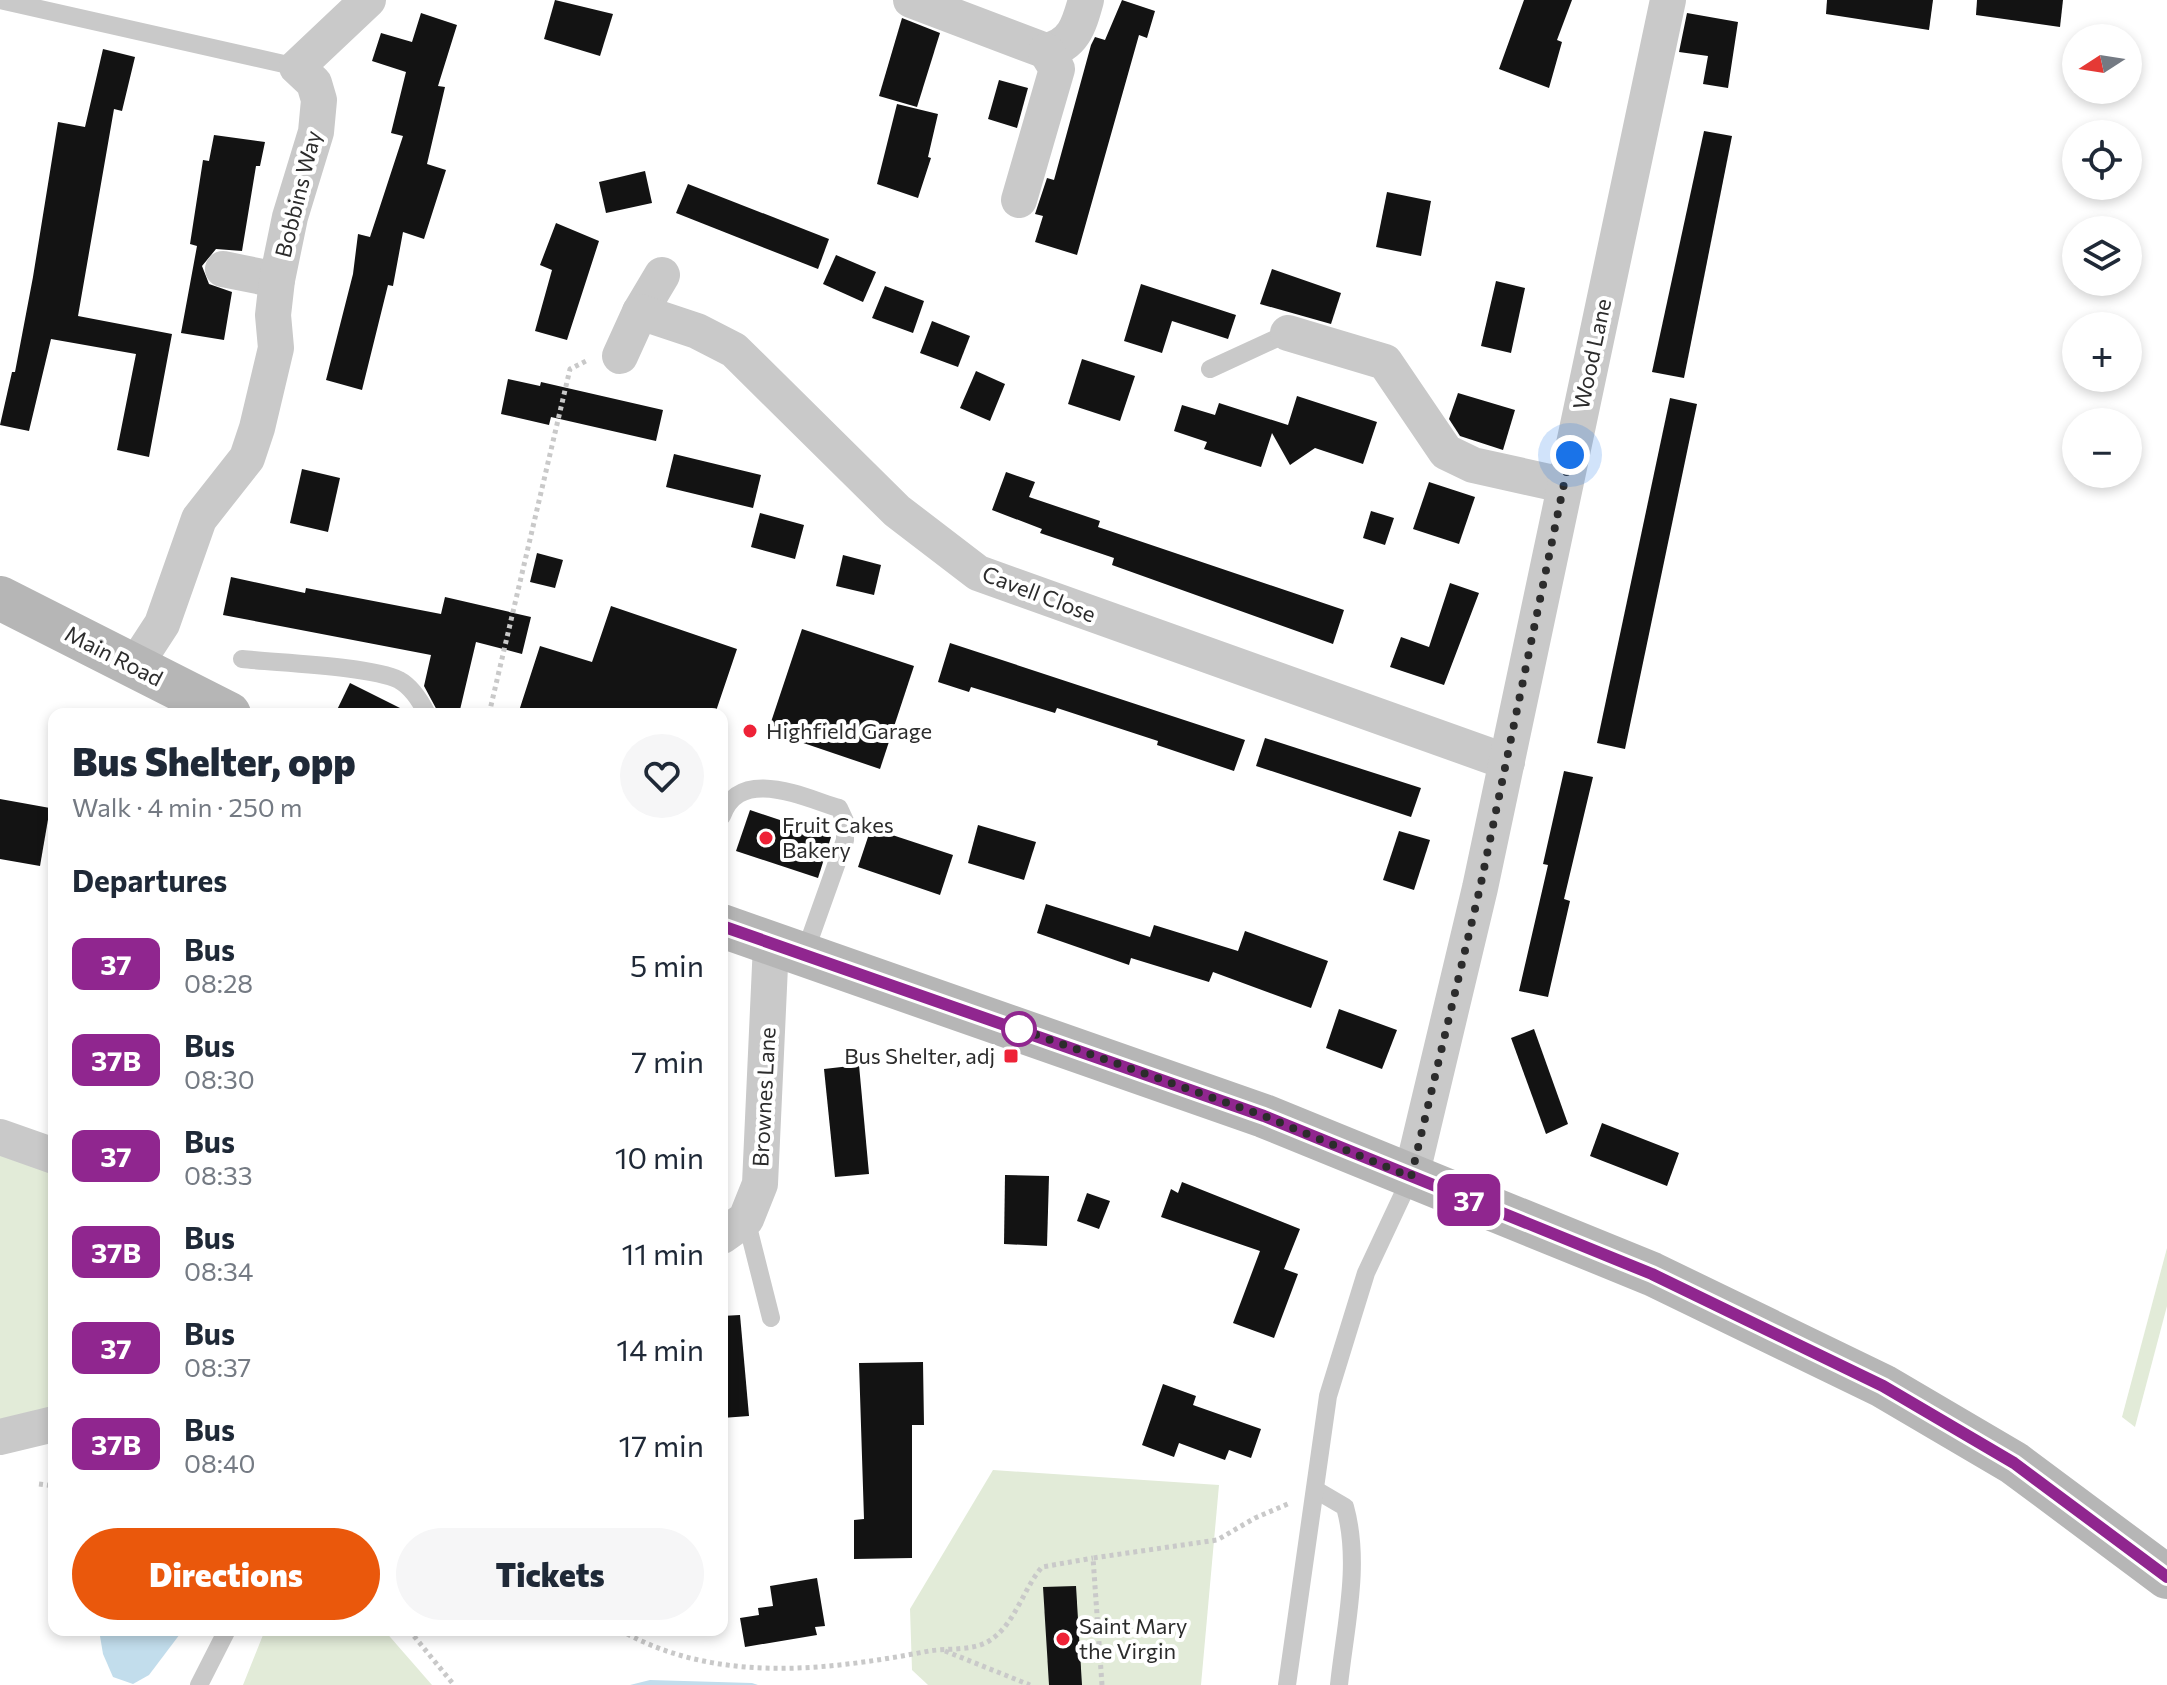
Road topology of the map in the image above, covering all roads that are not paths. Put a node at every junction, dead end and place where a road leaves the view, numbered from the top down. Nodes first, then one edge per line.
1 (0, 0) edge
2 (368, 0) edge
3 (911, 0) edge
4 (1086, 0) edge
5 (1668, 0) edge
6 (1046, 51) junction
7 (297, 67) junction
8 (1019, 200) dead end
9 (223, 269) dead end
10 (662, 275) dead end
11 (277, 280) junction
12 (640, 312) junction
13 (1288, 333) joint
14 (620, 356) dead end
15 (1210, 369) dead end
16 (1563, 485) junction
17 (0, 598) edge
18 (242, 659) dead end
19 (134, 667) junction
20 (217, 708) edge
21 (424, 708) edge
22 (1507, 762) junction
23 (728, 802) edge
24 (728, 928) edge
25 (788, 949) junction
26 (0, 1137) edge
27 (48, 1154) edge
28 (1411, 1177) junction
29 (734, 1228) edge
30 (771, 1318) dead end
31 (48, 1425) edge
32 (0, 1437) edge
33 (1316, 1490) junction
34 (2167, 1577) edge
35 (224, 1636) edge
36 (199, 1685) edge
37 (1287, 1685) edge
38 (1339, 1685) edge

1 - 7 lane
2 - 7 street
3 - 6 street
4 - 6 street
5 - 16 street, Wood Lane
6 - 8 street
7 - 11 street, Bobbins Way
9 - 11 street, Bobbins Way
10 - 12 street
11 - 19 street, Bobbins Way
12 - 14 street
12 - 22 street, Cavell Close
13 - 15 lane
13 - 16 street
16 - 22 street, Wood Lane
17 - 19 main road, Main Road
18 - 21 lane
19 - 20 main road, Main Road
22 - 28 street, Wood Lane
23 - 25 lane
24 - 25 main road
25 - 28 main road
25 - 29 street, Brownes Lane
26 - 27 street
28 - 33 lane
28 - 34 main road
29 - 30 lane
31 - 32 street
33 - 37 lane
33 - 38 lane
35 - 36 lane

